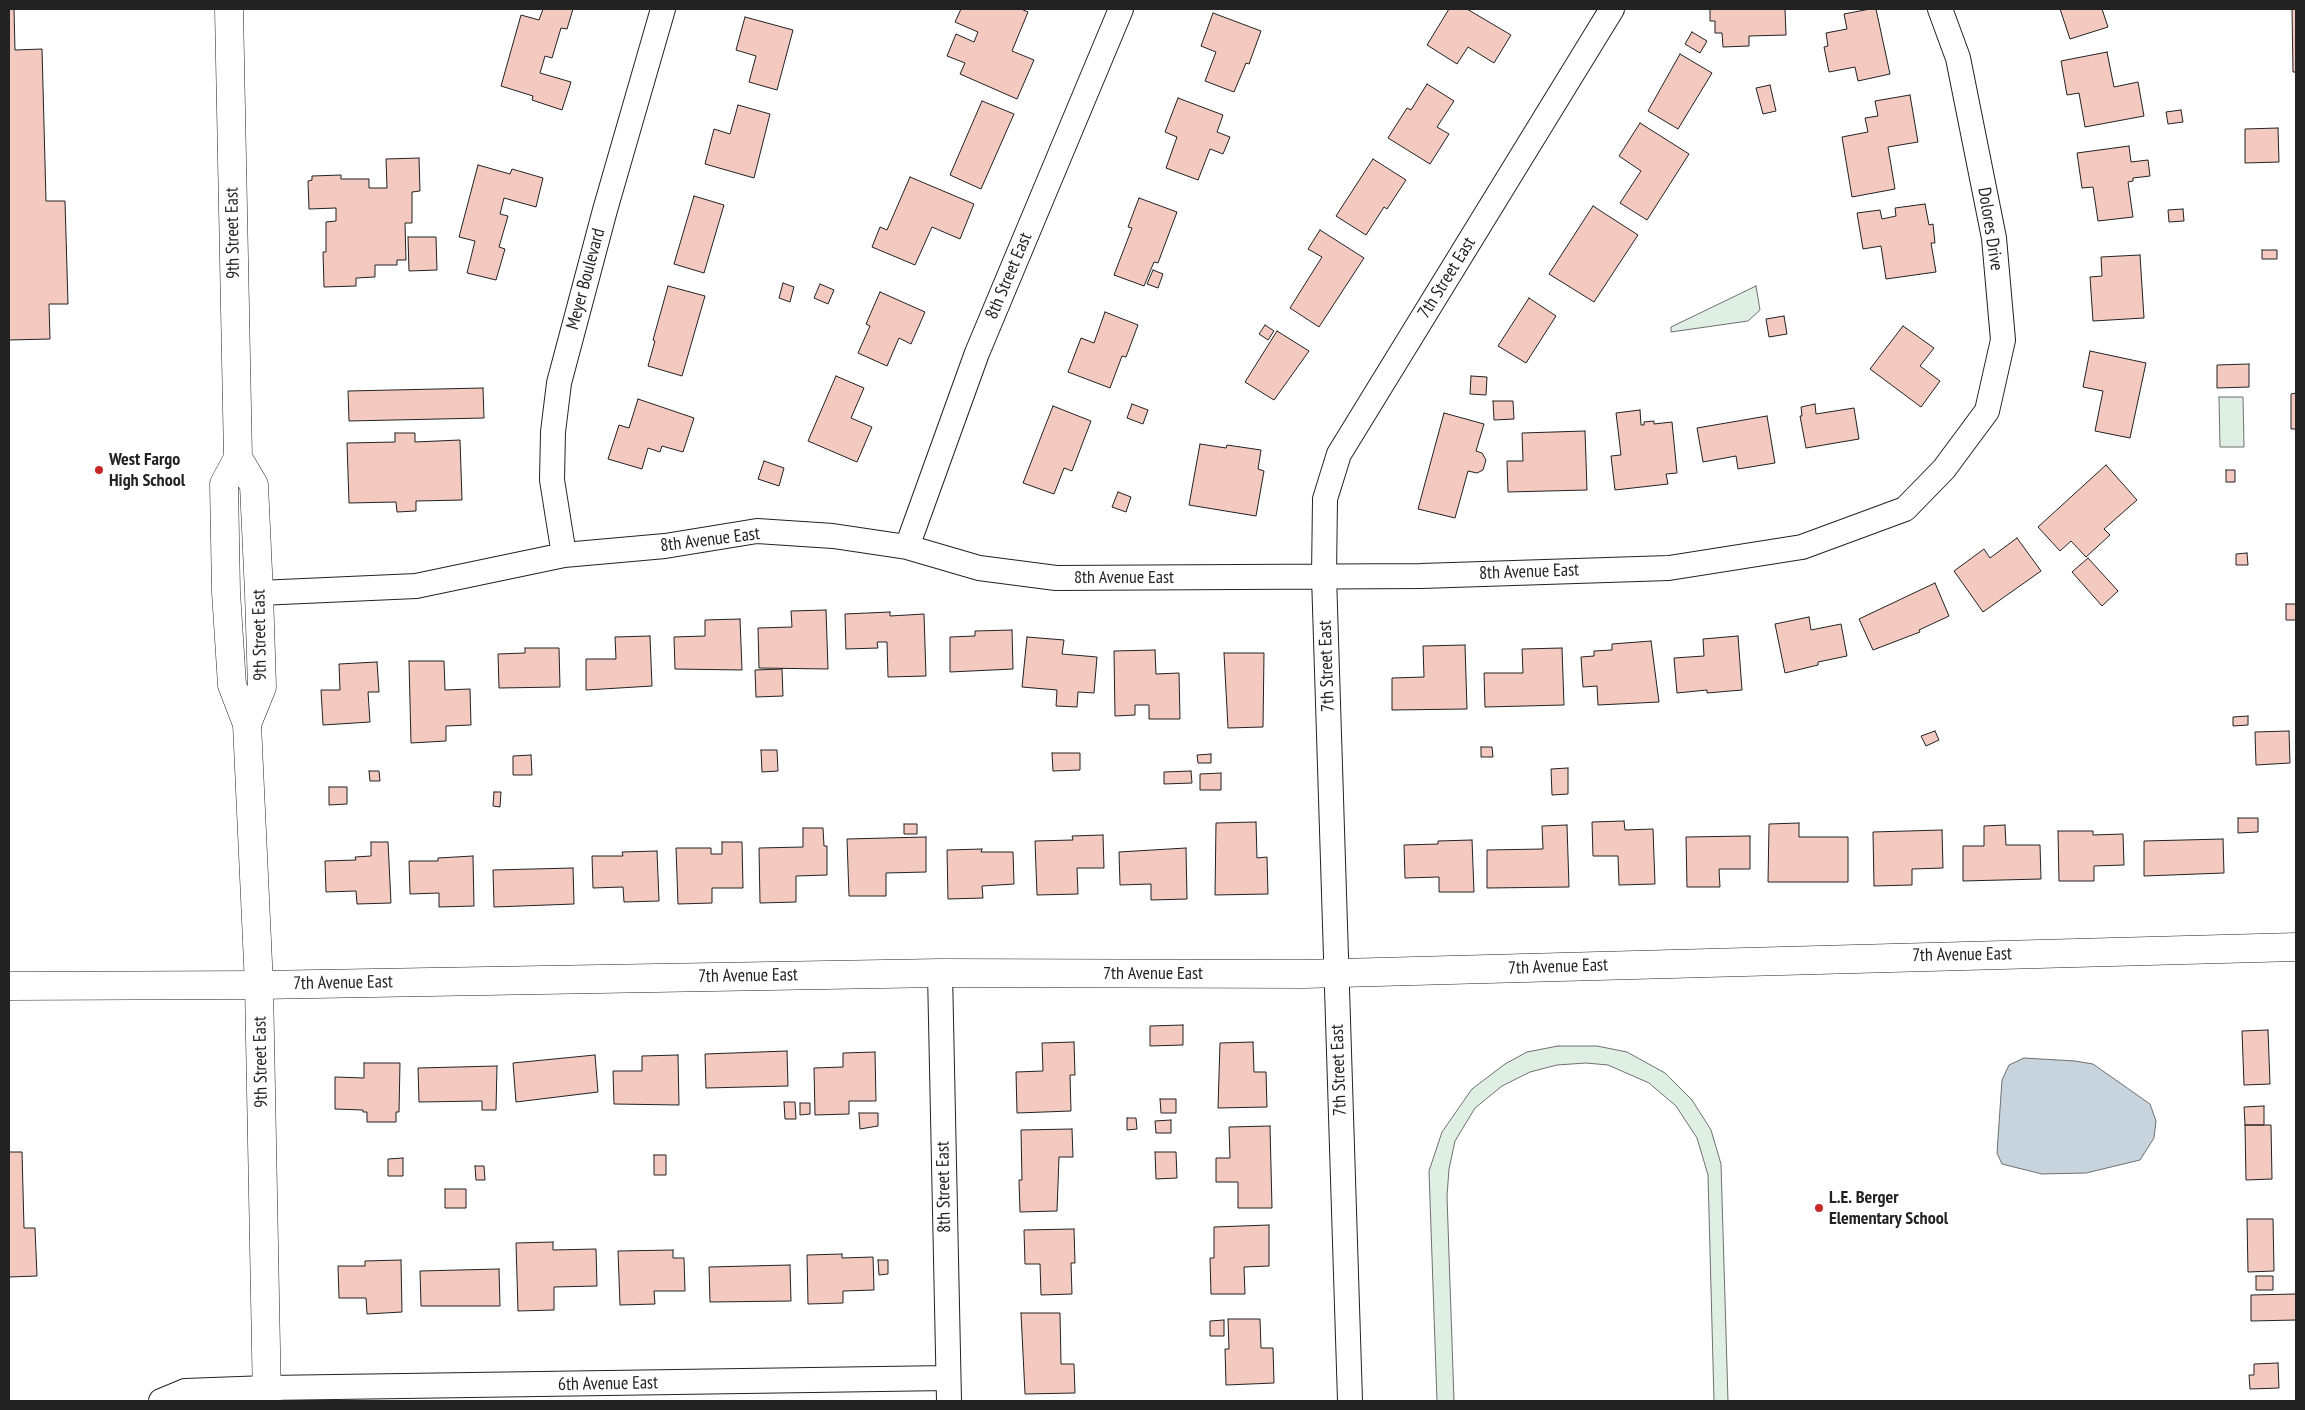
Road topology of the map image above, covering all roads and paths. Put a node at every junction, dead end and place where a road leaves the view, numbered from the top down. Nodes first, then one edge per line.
1 (229, 9) edge
2 (663, 9) edge
3 (1120, 9) edge
4 (1612, 9) edge
5 (1940, 9) edge
6 (1962, 445) joint
7 (238, 458) junction
8 (907, 547) junction
9 (564, 555) junction
10 (1324, 576) junction
11 (259, 593) junction
12 (248, 724) junction
13 (2296, 947) edge
14 (940, 973) junction
15 (1335, 973) junction
16 (259, 985) junction
17 (9, 986) edge
18 (948, 1378) junction
19 (267, 1394) edge
20 (161, 1401) edge
21 (949, 1401) edge
22 (1350, 1401) edge

1 - 7 street, 9th Street East
2 - 9 street, Meyer Boulevard
3 - 8 street, 8th Street East
4 - 10 street, 7th Street East
5 - 6 street, Dolores Drive
6 - 10 street, 8th Avenue East
7 - 11 street, 9th Street East
7 - 12 street, 9th Street East
8 - 9 street, 8th Avenue East
8 - 10 street, 8th Avenue East
9 - 11 street, 8th Avenue East
10 - 15 street, 7th Street East
11 - 12 street, 9th Street East
12 - 16 street, 9th Street East
13 - 15 street, 7th Avenue East
14 - 15 street, 7th Avenue East
14 - 16 street, 7th Avenue East
14 - 18 street, 8th Street East
15 - 22 street, 7th Street East
16 - 17 street, 7th Avenue East
16 - 19 street, 9th Street East
18 - 19 street, 6th Avenue East
18 - 21 street, 8th Street East
19 - 20 street, 6th Avenue East

